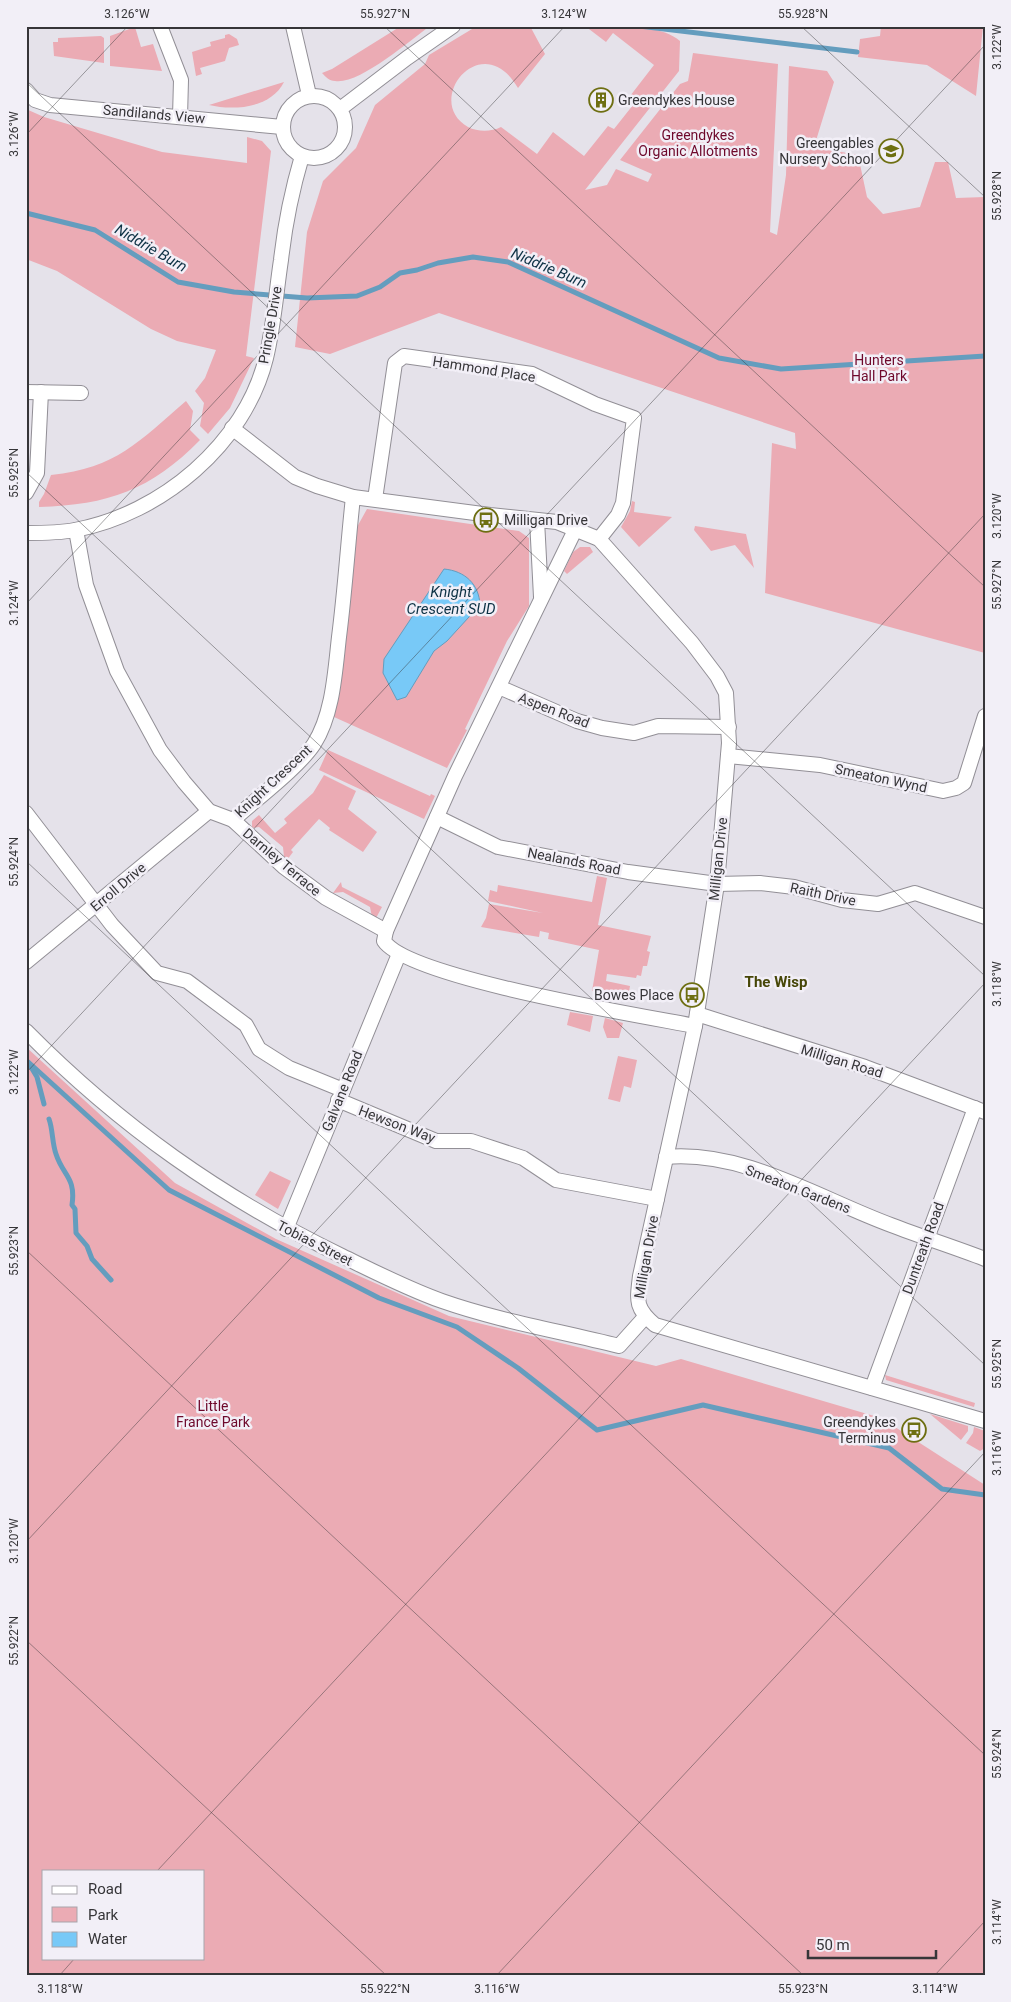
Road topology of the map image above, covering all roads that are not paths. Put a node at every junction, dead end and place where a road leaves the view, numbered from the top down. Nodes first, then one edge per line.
1 (160, 26) edge
2 (293, 26) edge
3 (454, 26) edge
4 (28, 92) edge
5 (309, 95) junction
6 (340, 109) junction
7 (180, 117) junction
8 (282, 127) junction
9 (302, 156) junction
10 (26, 392) edge
11 (41, 392) junction
12 (81, 393) dead end
13 (232, 428) junction
14 (26, 493) edge
15 (353, 497) junction
16 (375, 499) junction
17 (537, 520) junction
18 (576, 528) junction
19 (76, 530) junction
20 (26, 533) edge
21 (599, 539) junction
22 (541, 598) junction
23 (499, 687) junction
24 (985, 716) edge
25 (729, 728) junction
26 (728, 756) junction
27 (209, 811) junction
28 (26, 813) edge
29 (437, 817) junction
30 (233, 820) junction
31 (717, 884) junction
32 (97, 904) junction
33 (985, 918) edge
34 (386, 931) junction
35 (399, 954) junction
36 (26, 962) edge
37 (696, 1020) junction
38 (26, 1031) edge
39 (340, 1095) junction
40 (980, 1110) edge
41 (666, 1157) junction
42 (657, 1199) junction
43 (286, 1229) junction
44 (927, 1237) junction
45 (985, 1259) edge
46 (645, 1317) junction
47 (872, 1388) junction
48 (985, 1421) edge

1 - 7 street
2 - 5 street
3 - 6 street
4 - 7 street, Sandilands View
5 - 6 street
5 - 8 street
6 - 9 street
7 - 8 street, Sandilands View
8 - 9 street
9 - 13 street, Pringle Drive
10 - 11 street
11 - 12 street
11 - 14 street
13 - 15 street, Milligan Drive
13 - 19 street, Pringle Drive
15 - 16 street, Milligan Drive
15 - 30 street, Knight Crescent
16 - 17 street, Milligan Drive
16 - 21 street, Hammond Place
17 - 18 street, Milligan Drive
17 - 22 street
18 - 21 street, Milligan Drive
18 - 22 street
19 - 20 street, Pringle Drive
19 - 27 street
21 - 25 street, Milligan Drive
22 - 23 street
23 - 25 street, Aspen Road
23 - 29 street
24 - 26 street, Smeaton Wynd
25 - 26 street, Milligan Drive
26 - 31 street, Milligan Drive
27 - 30 street, Knight Crescent
27 - 32 street, Erroll Drive
28 - 32 street, Hewson Way
29 - 31 street, Nealands Road
29 - 34 street
30 - 34 street, Darnley Terrace
31 - 33 street, Raith Drive
31 - 37 street, Milligan Drive
32 - 36 street, Erroll Drive
32 - 39 street, Hewson Way
34 - 35 street
35 - 37 street
35 - 39 street, Galvane Road
37 - 40 street, Milligan Road
37 - 41 street, Milligan Drive
38 - 43 street, Tobias Street
39 - 42 street, Hewson Way
39 - 43 street, Galvane Road
40 - 44 street, Duntreath Road
41 - 42 street, Milligan Drive
41 - 44 street, Smeaton Gardens
42 - 46 street, Milligan Drive
43 - 46 street, Tobias Street
44 - 45 street, Smeaton Gardens
44 - 47 street, Duntreath Road
46 - 47 street, Milligan Drive
47 - 48 street, Milligan Drive

